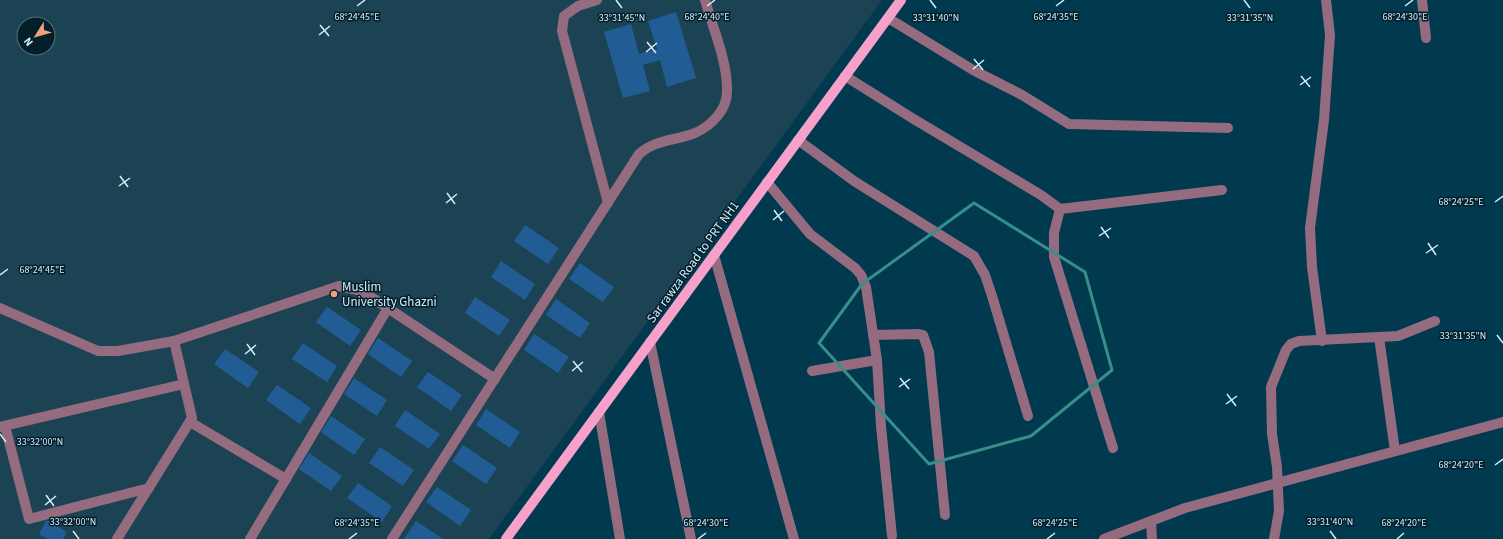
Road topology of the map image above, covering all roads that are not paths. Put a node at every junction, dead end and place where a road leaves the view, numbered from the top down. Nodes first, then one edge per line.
1 (597, 0) edge
2 (705, 0) edge
3 (901, 0) edge
4 (1326, 0) edge
5 (1422, 0) edge
6 (888, 18) junction
7 (1426, 38) dead end
8 (845, 76) junction
9 (1228, 128) dead end
10 (798, 140) junction
11 (767, 182) junction
12 (1222, 190) dead end
13 (608, 203) junction
14 (1060, 209) junction
15 (714, 256) junction
16 (0, 308) edge
17 (388, 308) junction
18 (1435, 321) dead end
19 (873, 335) junction
20 (1379, 337) junction
21 (174, 341) junction
22 (1322, 341) junction
23 (650, 342) junction
24 (877, 360) junction
25 (812, 371) dead end
26 (495, 379) junction
27 (184, 384) junction
28 (599, 412) junction
29 (1028, 416) dead end
30 (190, 422) junction
31 (1503, 422) edge
32 (2, 427) edge
33 (1113, 448) dead end
34 (1395, 451) junction
35 (286, 479) junction
36 (1277, 482) junction
37 (148, 488) junction
38 (945, 515) dead end
39 (1151, 522) junction
40 (892, 536) dead end
41 (117, 539) edge
42 (250, 539) edge
43 (392, 539) edge
44 (506, 539) edge
45 (620, 539) edge
46 (691, 539) edge
47 (794, 539) edge
48 (1104, 539) edge
49 (1152, 539) edge
50 (1274, 539) edge

1 - 13 street
2 - 13 street
3 - 6 main road, Sar rawza Road to PRT NH1
4 - 22 street
5 - 7 street
6 - 8 main road, Sar rawza Road to PRT NH1
6 - 9 street
8 - 10 main road, Sar rawza Road to PRT NH1
8 - 14 street
10 - 11 main road, Sar rawza Road to PRT NH1
10 - 29 street
11 - 15 main road, Sar rawza Road to PRT NH1
11 - 19 street
12 - 14 street
13 - 26 street
14 - 33 street
15 - 23 main road, Sar rawza Road to PRT NH1
15 - 47 street
16 - 21 street
17 - 21 street
17 - 26 street
17 - 35 street
18 - 20 street
19 - 24 street
19 - 38 street
20 - 22 street
20 - 34 street
21 - 27 street
22 - 36 street
23 - 28 main road, Sar rawza Road to PRT NH1
23 - 46 street
24 - 25 street
24 - 40 street
26 - 43 street
27 - 30 street
27 - 32 street
28 - 44 main road, Sar rawza Road to PRT NH1
28 - 45 street
30 - 35 street
30 - 37 street
31 - 34 street
32 - 37 street
34 - 36 street
35 - 42 street
36 - 39 street
36 - 50 street
37 - 41 street
39 - 48 street
39 - 49 street

